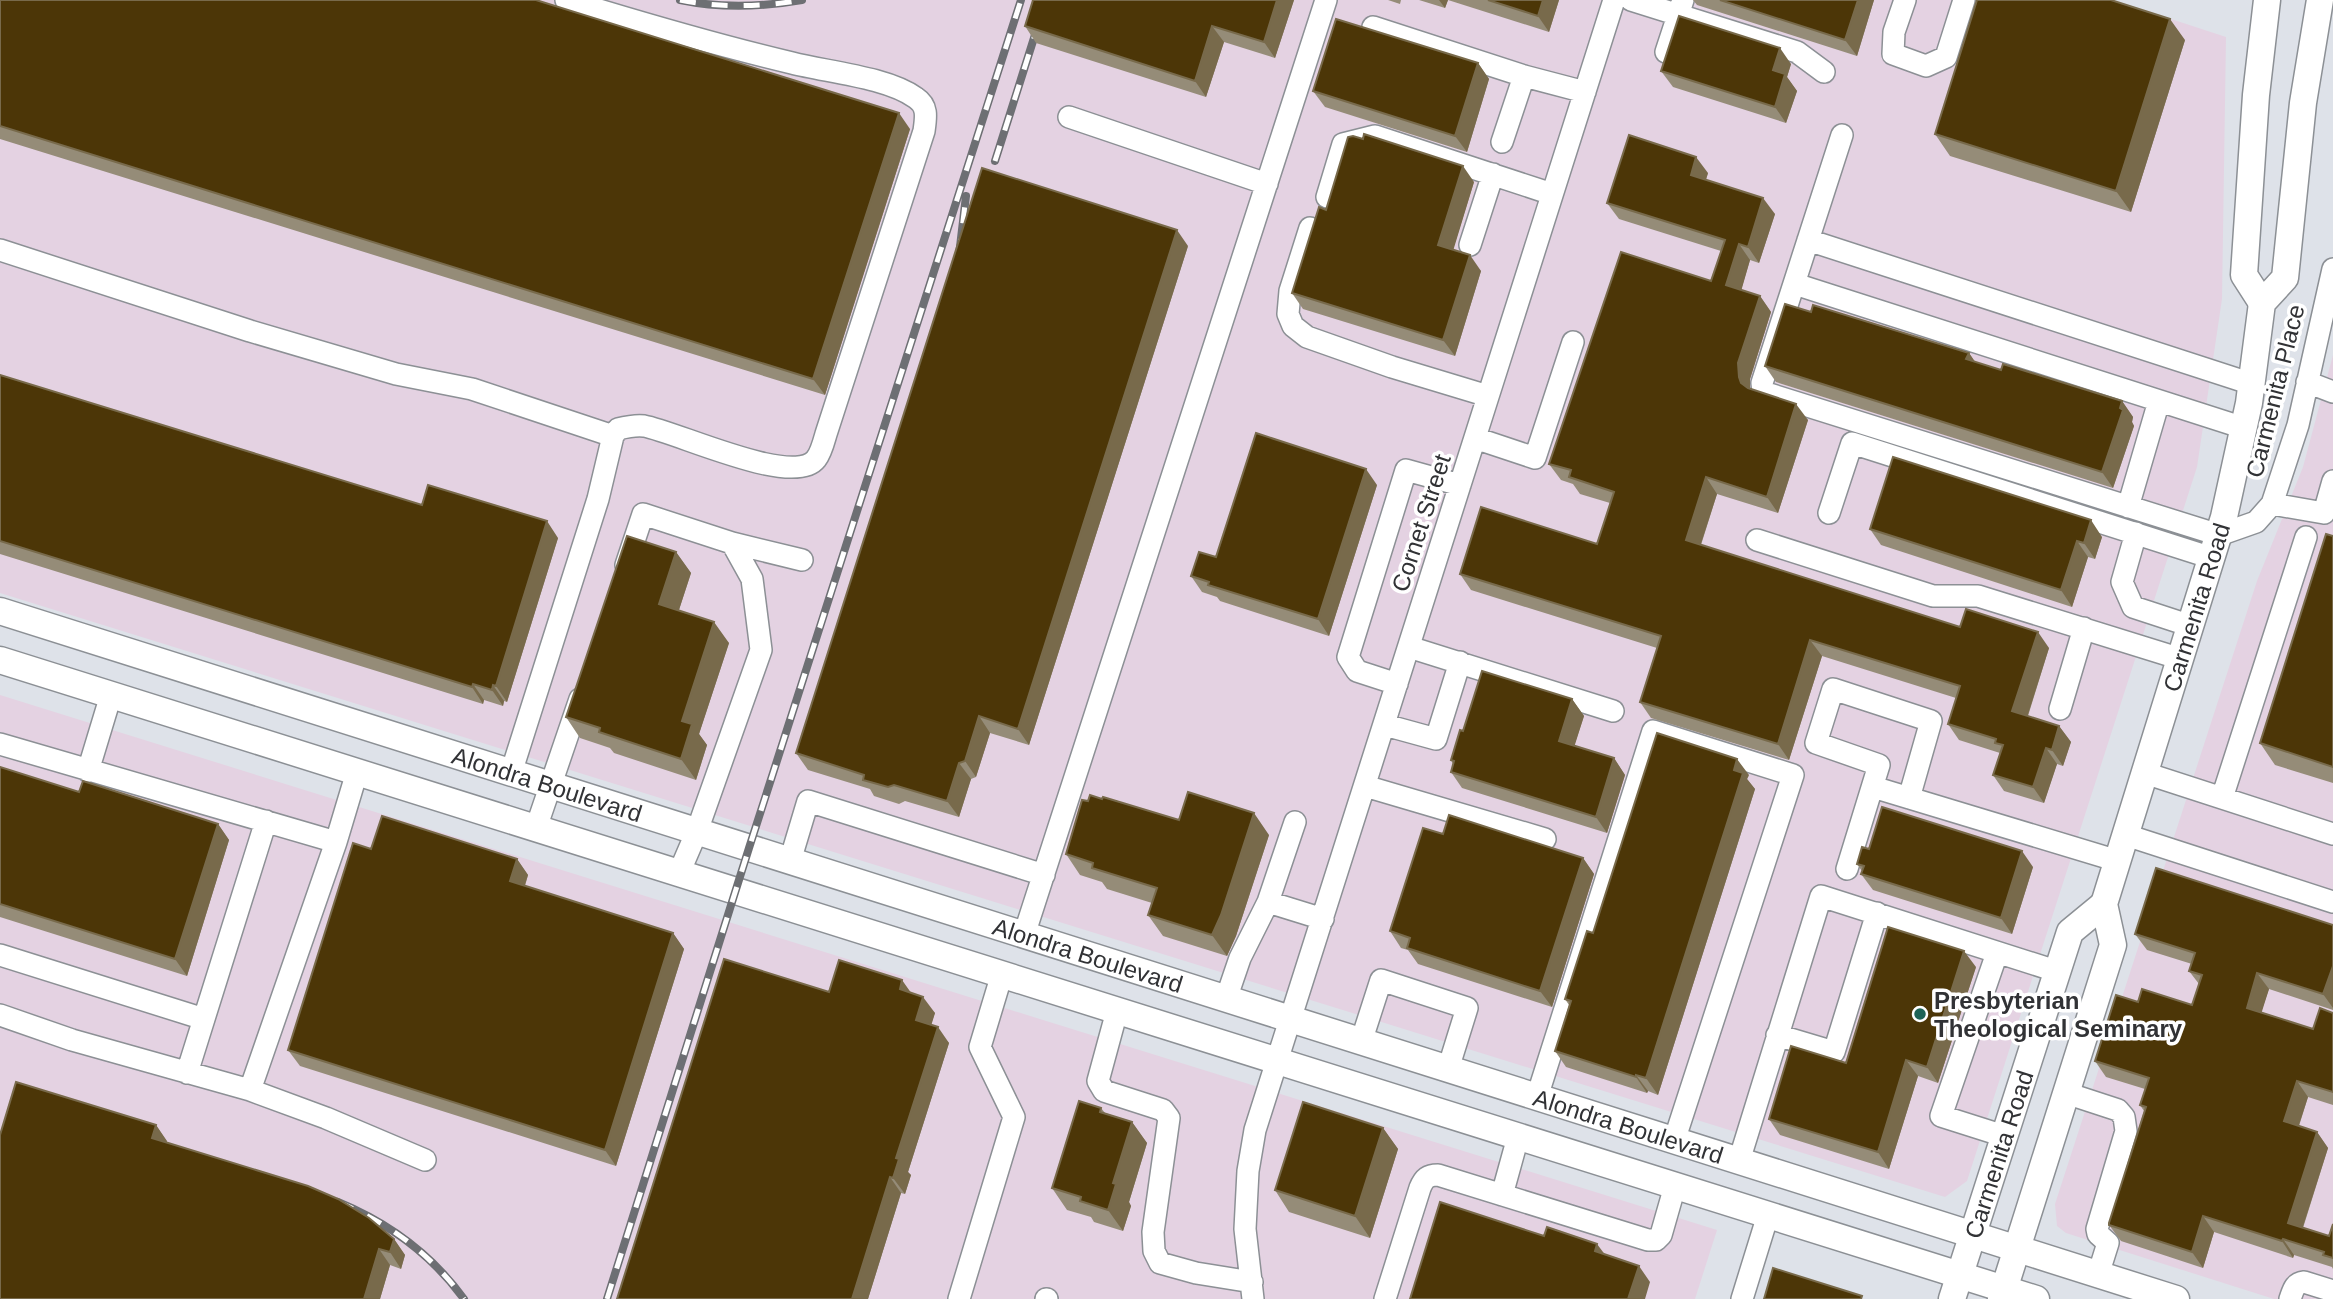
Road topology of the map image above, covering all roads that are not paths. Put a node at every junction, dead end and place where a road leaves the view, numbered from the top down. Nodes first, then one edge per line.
1 (566, 0) edge
2 (1326, 0) edge
3 (1614, 0) edge
4 (1631, 0) edge
5 (1905, 0) edge
6 (1964, 0) edge
7 (2267, 0) edge
8 (2319, 6) edge
9 (1680, 8) edge
10 (1373, 27) edge
11 (1666, 52) edge
12 (1824, 72) dead end
13 (1524, 76) junction
14 (1584, 92) junction
15 (1069, 117) dead end
16 (1842, 135) dead end
17 (1502, 142) dead end
18 (1493, 174) junction
19 (1267, 184) junction
20 (1552, 194) junction
21 (1327, 197) edge
22 (1310, 228) edge
23 (1808, 240) junction
24 (1470, 245) dead end
25 (0, 250) edge
26 (2333, 269) edge
27 (1794, 284) junction
28 (2262, 303) junction
29 (1573, 342) dead end
30 (2307, 382) junction
31 (2252, 384) junction
32 (2333, 392) edge
33 (1488, 396) junction
34 (2159, 401) junction
35 (2245, 428) junction
36 (1475, 438) junction
37 (612, 444) junction
38 (2333, 481) edge
39 (1460, 485) junction
40 (2272, 504) junction
41 (2128, 507) junction
42 (1829, 513) dead end
43 (2329, 514) edge
44 (2136, 533) junction
45 (2306, 537) dead end
46 (1757, 540) dead end
47 (732, 543) junction
48 (2215, 547) junction
49 (802, 560) dead end
50 (621, 579) edge
51 (0, 611) edge
52 (2191, 626) junction
53 (2084, 628) junction
54 (1409, 647) junction
55 (2181, 659) junction
56 (0, 660) edge
57 (1460, 662) junction
58 (586, 682) edge
59 (1397, 684) junction
60 (111, 695) junction
61 (2060, 709) dead end
62 (1613, 711) dead end
63 (1385, 724) junction
64 (0, 744) edge
65 (88, 771) junction
66 (357, 772) junction
67 (511, 773) junction
68 (2145, 773) junction
69 (550, 785) junction
70 (1365, 786) junction
71 (1872, 787) junction
72 (1909, 798) junction
73 (2222, 798) junction
74 (495, 816) junction
75 (266, 821) junction
76 (1295, 822) dead end
77 (536, 828) junction
78 (696, 831) junction
79 (2333, 834) edge
80 (2126, 835) junction
81 (1545, 839) dead end
82 (335, 842) junction
83 (790, 861) junction
84 (2118, 861) junction
85 (1847, 869) dead end
86 (679, 873) junction
87 (1044, 875) junction
88 (1268, 902) junction
89 (2333, 902) edge
90 (2104, 904) junction
91 (1877, 913) junction
92 (1323, 919) junction
93 (1024, 935) junction
94 (1997, 953) junction
95 (0, 955) edge
96 (2056, 971) junction
97 (1002, 974) junction
98 (1226, 999) junction
99 (1117, 1011) junction
100 (0, 1015) edge
101 (204, 1019) junction
102 (1291, 1019) junction
103 (1777, 1035) junction
104 (1360, 1042) junction
105 (1278, 1061) junction
106 (1448, 1069) junction
107 (187, 1073) junction
108 (250, 1090) junction
109 (2066, 1093) junction
110 (1537, 1097) junction
111 (2004, 1136) junction
112 (1518, 1137) junction
113 (1674, 1141) junction
114 (425, 1160) dead end
115 (1739, 1161) junction
116 (1675, 1186) junction
117 (1502, 1195) junction
118 (1768, 1215) junction
119 (1972, 1235) junction
120 (2017, 1249) junction
121 (2098, 1275) junction
122 (1956, 1287) edge
123 (1252, 1290) edge
124 (2333, 1291) edge
125 (2003, 1294) edge
126 (959, 1299) edge
127 (1385, 1299) edge
128 (1742, 1299) edge
129 (2036, 1299) edge
130 (2176, 1299) edge
131 (2290, 1299) edge

1 - 37 street
2 - 19 street
3 - 14 street, Cornet Street
4 - 9 street
5 - 6 street
7 - 28 main road
8 - 28 main road
9 - 11 street
9 - 12 street
10 - 13 street
13 - 14 street
13 - 17 street
14 - 20 street, Cornet Street
15 - 19 street
16 - 23 street
18 - 20 street
18 - 21 street
18 - 24 street
19 - 87 street
20 - 33 street, Cornet Street
22 - 33 street
23 - 27 street
23 - 31 street
25 - 37 street
26 - 30 street, Carmenita Place
27 - 34 street
27 - 41 street
28 - 31 main road, Carmenita Road
29 - 36 street
30 - 32 street
30 - 40 street, Carmenita Place
31 - 35 main road, Carmenita Road
33 - 36 street, Cornet Street
34 - 35 street
34 - 41 street
35 - 48 main road, Carmenita Road
36 - 39 street, Cornet Street
37 - 67 street
38 - 43 street
39 - 54 street, Cornet Street
39 - 59 street
40 - 43 street
40 - 48 street, Carmenita Place
41 - 48 street
42 - 44 street
44 - 48 street
44 - 52 street
45 - 73 street
46 - 53 street
47 - 49 street
47 - 50 street
47 - 78 street
48 - 52 main road, Carmenita Road
51 - 67 main road, Alondra Boulevard
52 - 55 main road, Carmenita Road
53 - 55 street
53 - 61 street
54 - 57 street
54 - 59 street, Cornet Street
55 - 68 main road, Carmenita Road
56 - 60 main road, Alondra Boulevard
57 - 62 street
57 - 63 street
58 - 69 street
59 - 63 street, Cornet Street
60 - 65 street
60 - 66 main road, Alondra Boulevard
63 - 70 street, Cornet Street
64 - 65 street
65 - 75 street
66 - 74 main road, Alondra Boulevard
66 - 82 street
67 - 69 main road, Alondra Boulevard
67 - 74 main road
68 - 73 street
68 - 80 main road, Carmenita Road
69 - 77 street
69 - 78 main road, Alondra Boulevard
70 - 81 street
70 - 92 street, Cornet Street
71 - 72 street
71 - 72 street
71 - 85 street
72 - 84 street
73 - 79 street
74 - 77 main road, Alondra Boulevard
75 - 82 street
75 - 101 street
76 - 88 street
77 - 86 main road, Alondra Boulevard
78 - 83 main road, Alondra Boulevard
78 - 86 street
80 - 84 main road, Carmenita Road
80 - 89 street
82 - 108 street
83 - 87 street
83 - 93 main road, Alondra Boulevard
84 - 90 main road, Carmenita Road
86 - 97 main road, Alondra Boulevard
87 - 93 street
88 - 92 street
88 - 98 street
90 - 96 main road, Carmenita Road
90 - 109 main road, Carmenita Road
91 - 94 street
91 - 103 street
91 - 103 street
92 - 102 street, Cornet Street
93 - 98 main road, Alondra Boulevard
94 - 96 street
94 - 111 street
95 - 101 street
96 - 111 main road, Carmenita Road
97 - 99 main road, Alondra Boulevard
97 - 126 street
98 - 102 main road, Alondra Boulevard
99 - 105 main road, Alondra Boulevard
99 - 123 street
100 - 107 street
101 - 107 street
102 - 104 main road, Alondra Boulevard
102 - 105 street, Cornet Street
103 - 115 street
104 - 106 main road, Alondra Boulevard
104 - 106 street
105 - 112 main road, Alondra Boulevard
105 - 123 street, Cornet Street
106 - 110 main road, Alondra Boulevard
107 - 108 street
108 - 114 street
109 - 120 main road, Carmenita Road
109 - 121 street
110 - 113 main road, Alondra Boulevard
110 - 113 street
111 - 119 main road, Carmenita Road
112 - 116 main road, Alondra Boulevard
112 - 117 street
113 - 115 main road, Alondra Boulevard
115 - 119 main road, Alondra Boulevard
116 - 117 street
116 - 118 main road, Alondra Boulevard
117 - 127 street
118 - 122 main road, Alondra Boulevard
118 - 128 street
119 - 120 main road, Alondra Boulevard
119 - 122 main road, Carmenita Road
120 - 121 main road, Alondra Boulevard
120 - 125 main road, Carmenita Road
121 - 130 main road, Alondra Boulevard
122 - 125 main road, Alondra Boulevard
124 - 131 street
125 - 129 main road, Alondra Boulevard

